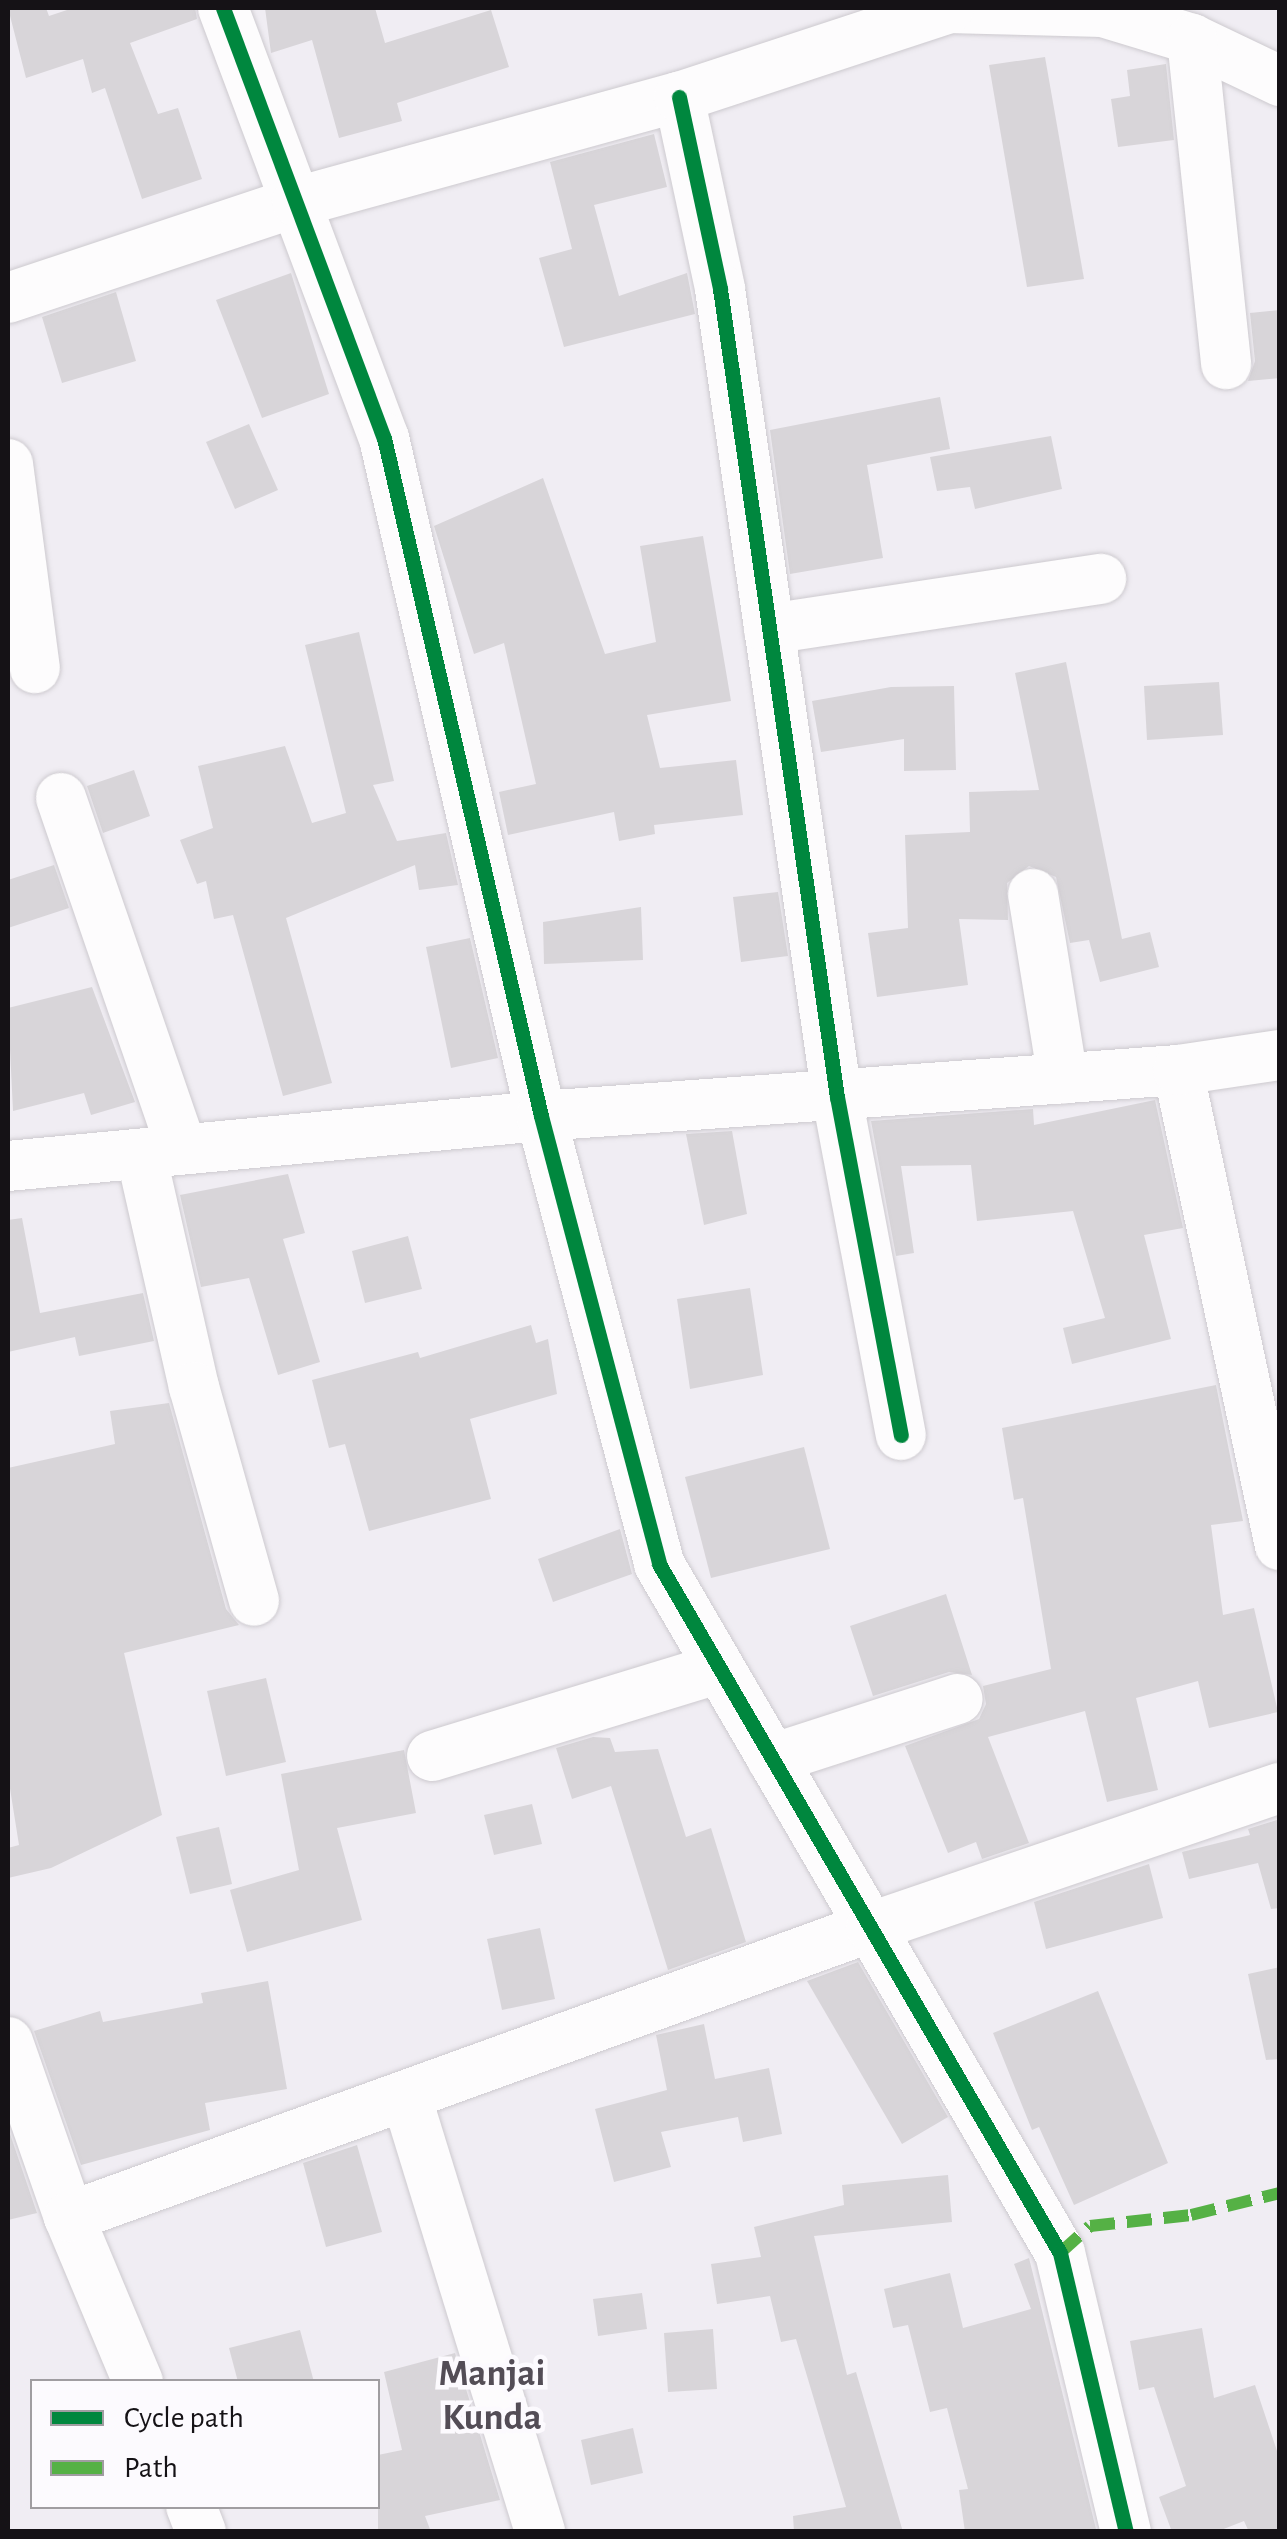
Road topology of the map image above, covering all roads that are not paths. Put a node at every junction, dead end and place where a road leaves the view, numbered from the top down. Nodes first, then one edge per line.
1 (223, 8) edge
2 (949, 8) edge
3 (883, 18) edge
4 (1192, 39) junction
5 (1280, 81) edge
6 (679, 97) junction
7 (296, 202) junction
8 (8, 298) edge
9 (1226, 364) dead end
10 (8, 464) edge
11 (1101, 579) dead end
12 (769, 629) junction
13 (35, 668) dead end
14 (61, 798) dead end
15 (1033, 894) dead end
16 (1280, 1055) edge
17 (1178, 1070) junction
18 (1062, 1079) junction
19 (837, 1097) junction
20 (541, 1116) junction
21 (161, 1152) junction
22 (8, 1166) edge
23 (901, 1435) dead end
24 (1280, 1546) edge
25 (254, 1601) dead end
26 (719, 1668) junction
27 (958, 1699) dead end
28 (432, 1756) dead end
29 (772, 1758) junction
30 (1280, 1788) edge
31 (871, 1927) junction
32 (8, 2042) edge
33 (406, 2099) junction
34 (69, 2218) junction
35 (137, 2379) edge
36 (540, 2532) edge
37 (1126, 2532) edge

1 - 7 street
2 - 3 street
2 - 4 street
3 - 6 street
4 - 5 street
4 - 9 street
6 - 7 street
6 - 12 street
7 - 8 street
7 - 20 street
10 - 13 street
11 - 12 street
12 - 19 street
14 - 21 street
15 - 18 street
16 - 17 street
17 - 18 street
17 - 24 street
18 - 19 street
19 - 20 street
19 - 23 street
20 - 21 street
20 - 26 street
21 - 22 street
21 - 25 street
26 - 28 street
26 - 29 street
27 - 29 street
29 - 31 street
30 - 31 street
31 - 33 street
31 - 37 street
32 - 34 street
33 - 34 street
33 - 36 street
34 - 35 street

